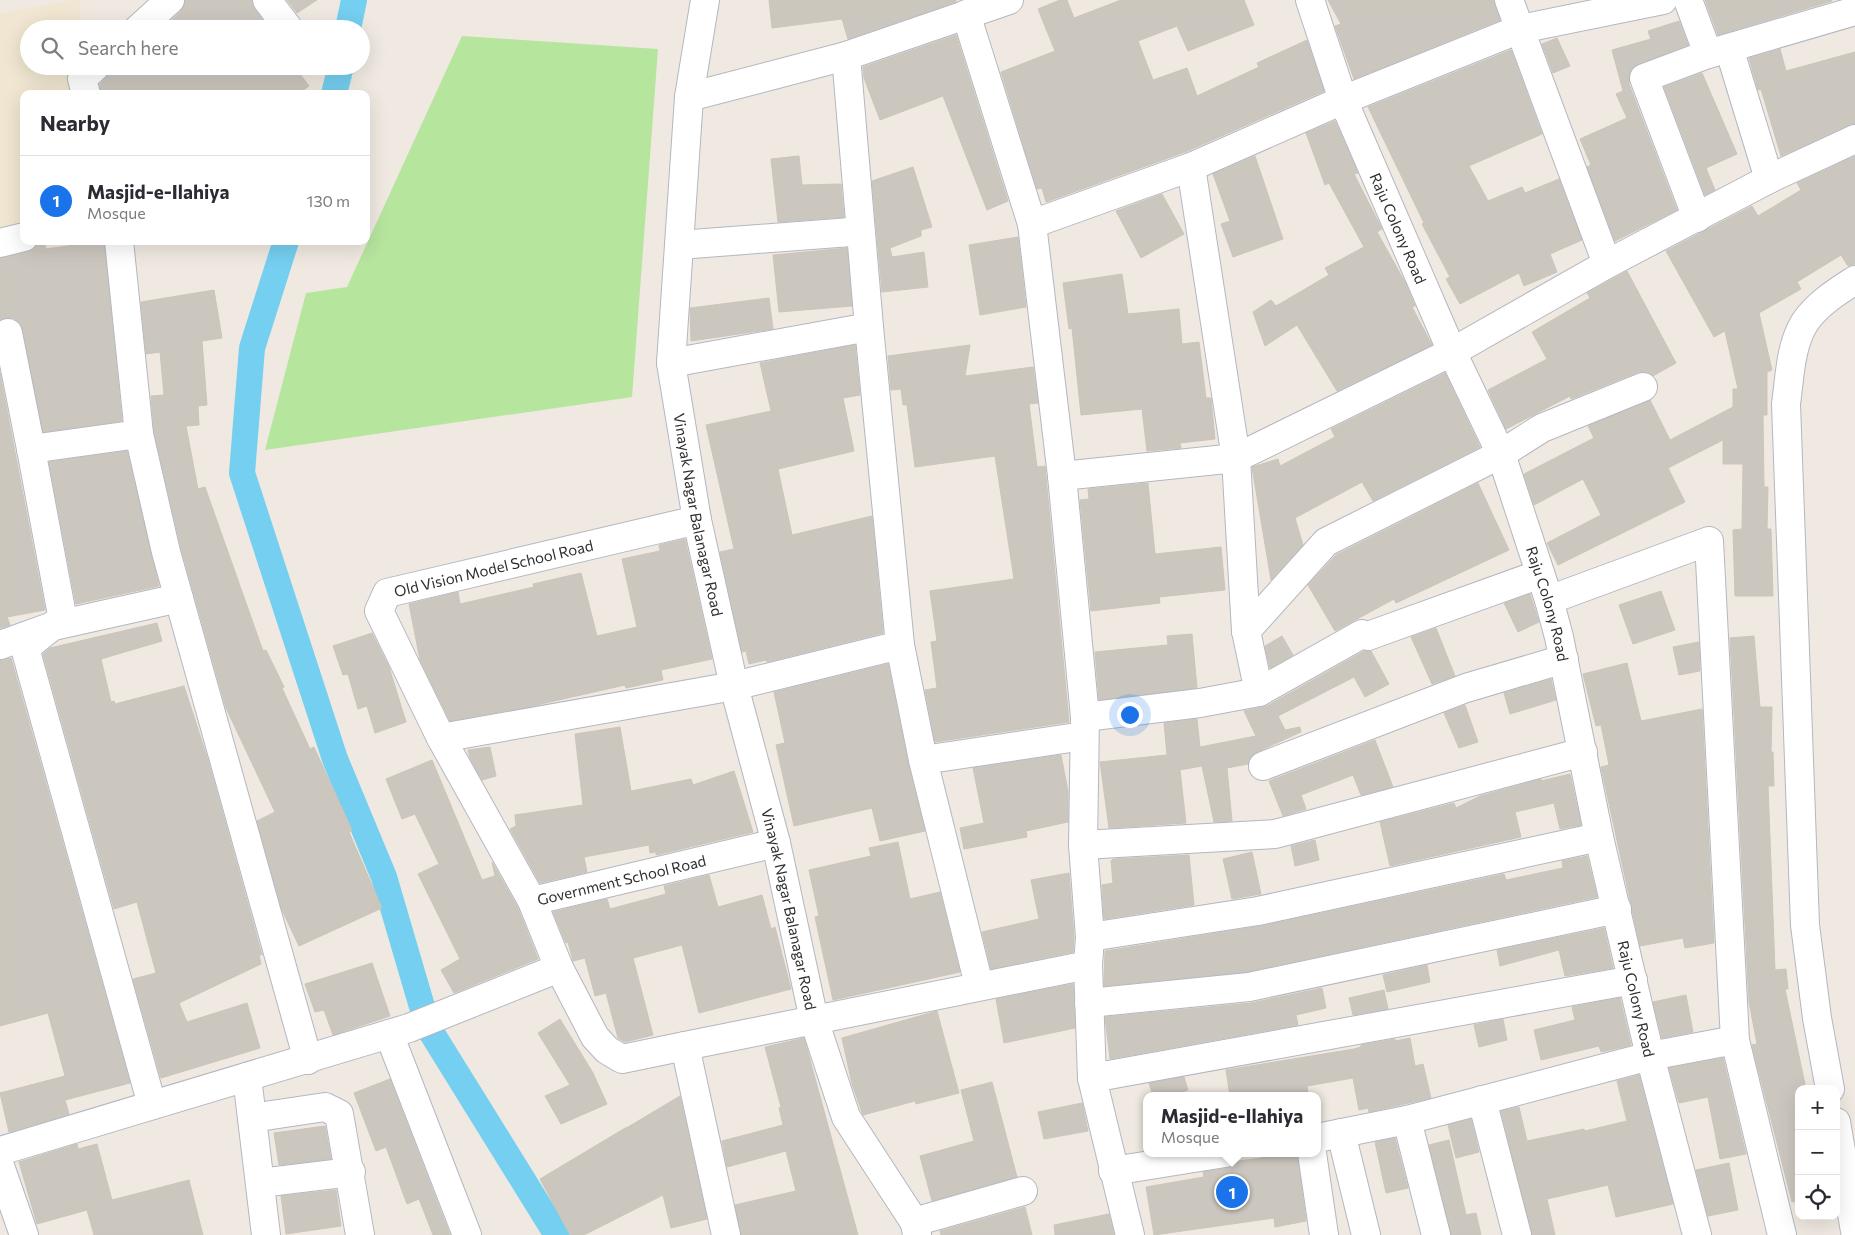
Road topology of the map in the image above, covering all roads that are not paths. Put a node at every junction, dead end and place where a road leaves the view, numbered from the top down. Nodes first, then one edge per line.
1 (170, 0) edge
2 (267, 0) edge
3 (705, 0) edge
4 (1009, 0) edge
5 (1310, 0) edge
6 (1509, 0) edge
7 (1662, 0) edge
8 (1688, 0) edge
9 (1852, 0) edge
10 (1855, 10) edge
11 (966, 14) junction
12 (148, 20) edge
13 (282, 20) edge
14 (1520, 29) junction
15 (1719, 51) junction
16 (846, 56) junction
17 (86, 75) edge
18 (85, 90) edge
19 (689, 97) junction
20 (1343, 100) junction
21 (1855, 139) edge
22 (1191, 167) junction
23 (1769, 179) junction
24 (1698, 218) junction
25 (1032, 224) junction
26 (851, 232) dead end
27 (20, 238) edge
28 (0, 243) edge
29 (119, 245) edge
30 (678, 246) junction
31 (1607, 264) junction
32 (1855, 280) edge
33 (869, 327) junction
34 (8, 333) dead end
35 (1452, 352) junction
36 (671, 363) junction
37 (1643, 387) dead end
38 (139, 434) junction
39 (31, 449) junction
40 (1501, 454) junction
41 (1236, 458) junction
42 (1062, 476) junction
43 (697, 520) junction
44 (1540, 574) junction
45 (179, 598) junction
46 (1548, 600) junction
47 (53, 626) junction
48 (1246, 631) junction
49 (0, 645) edge
50 (900, 645) junction
51 (1564, 659) junction
52 (734, 686) junction
53 (1259, 692) junction
54 (1084, 727) junction
55 (441, 738) junction
56 (1584, 752) junction
57 (923, 760) junction
58 (1263, 766) dead end
59 (1599, 837) junction
60 (776, 843) junction
61 (1083, 845) junction
62 (532, 901) junction
63 (1617, 909) junction
64 (1090, 936) junction
65 (1088, 965) junction
66 (559, 968) junction
67 (1632, 980) junction
68 (978, 985) junction
69 (1089, 1003) junction
70 (814, 1020) junction
71 (399, 1031) junction
72 (1735, 1040) junction
73 (685, 1046) junction
74 (1650, 1056) junction
75 (308, 1060) junction
76 (247, 1077) junction
77 (1092, 1078) junction
78 (1829, 1085) edge
79 (1482, 1100) junction
80 (152, 1105) junction
81 (252, 1118) junction
82 (1407, 1120) junction
83 (1837, 1130) edge
84 (1329, 1135) edge
85 (0, 1151) edge
86 (1200, 1157) edge
87 (1313, 1157) edge
88 (0, 1166) edge
89 (1113, 1171) junction
90 (351, 1172) junction
91 (260, 1183) junction
92 (1023, 1191) dead end
93 (916, 1228) edge
94 (1855, 1231) edge
95 (24, 1235) edge
96 (266, 1235) edge
97 (360, 1235) edge
98 (467, 1235) edge
99 (726, 1235) edge
100 (1130, 1235) edge
101 (1324, 1235) edge
102 (1366, 1235) edge
103 (1436, 1235) edge
104 (1517, 1235) edge
105 (1697, 1235) edge
106 (1782, 1235) edge

1 - 12 street
2 - 13 street
3 - 19 street, Vinayak Nagar Balanagar Road
4 - 11 street
5 - 20 street, Raju Colony Road
6 - 14 street
7 - 14 street
8 - 15 street
9 - 10 street
10 - 15 street
11 - 16 street
11 - 25 street
14 - 20 street
14 - 31 street
15 - 23 street
15 - 24 street
16 - 19 street
16 - 33 street
17 - 18 street
19 - 30 street, Vinayak Nagar Balanagar Road
20 - 22 street
20 - 35 street, Raju Colony Road
21 - 23 street
22 - 25 street
22 - 41 street
23 - 24 street
24 - 31 street
25 - 42 street
26 - 30 street
27 - 28 street
29 - 38 street
30 - 36 street, Vinayak Nagar Balanagar Road
31 - 35 street
32 - 78 street
33 - 36 street
33 - 50 street
34 - 39 street
35 - 40 street, Raju Colony Road
35 - 41 street
36 - 43 street, Vinayak Nagar Balanagar Road
37 - 40 street
38 - 39 street
38 - 45 street
39 - 47 street
40 - 44 street, Raju Colony Road
40 - 48 street
41 - 42 street
41 - 48 street
42 - 54 street
43 - 52 street, Vinayak Nagar Balanagar Road
43 - 55 street, Old Vision Model School Road
44 - 46 street, Raju Colony Road
44 - 53 street
45 - 47 street
45 - 75 street
46 - 51 street, Raju Colony Road
46 - 72 street
47 - 49 street
47 - 80 street
48 - 53 street
50 - 52 street
50 - 57 street
51 - 56 street, Raju Colony Road
51 - 58 street
52 - 55 street
52 - 60 street, Vinayak Nagar Balanagar Road
53 - 54 street
54 - 57 street
54 - 61 street
55 - 62 street, Government School Road
56 - 59 street, Raju Colony Road
56 - 61 street
57 - 68 street
59 - 63 street, Raju Colony Road
59 - 64 street
60 - 62 street, Government School Road
60 - 70 street, Vinayak Nagar Balanagar Road
61 - 64 street
62 - 66 street
63 - 67 street, Raju Colony Road
63 - 69 street
64 - 65 street
65 - 68 street
65 - 69 street
66 - 71 street
66 - 73 street
67 - 74 street, Raju Colony Road
67 - 77 street
68 - 70 street
69 - 77 street
70 - 73 street
70 - 93 street, Vinayak Nagar Balanagar Road
71 - 75 street
71 - 98 street
72 - 74 street
72 - 106 street
73 - 99 street
74 - 79 street
74 - 105 street, Raju Colony Road
75 - 76 street
76 - 80 street
76 - 81 street
77 - 89 street
79 - 82 street
79 - 104 street
80 - 85 street
81 - 90 street
81 - 91 street
82 - 84 street
82 - 103 street
83 - 94 street
84 - 102 street
86 - 89 street
87 - 101 street
88 - 95 street
89 - 100 street
90 - 91 street
90 - 97 street
91 - 96 street
92 - 93 street

